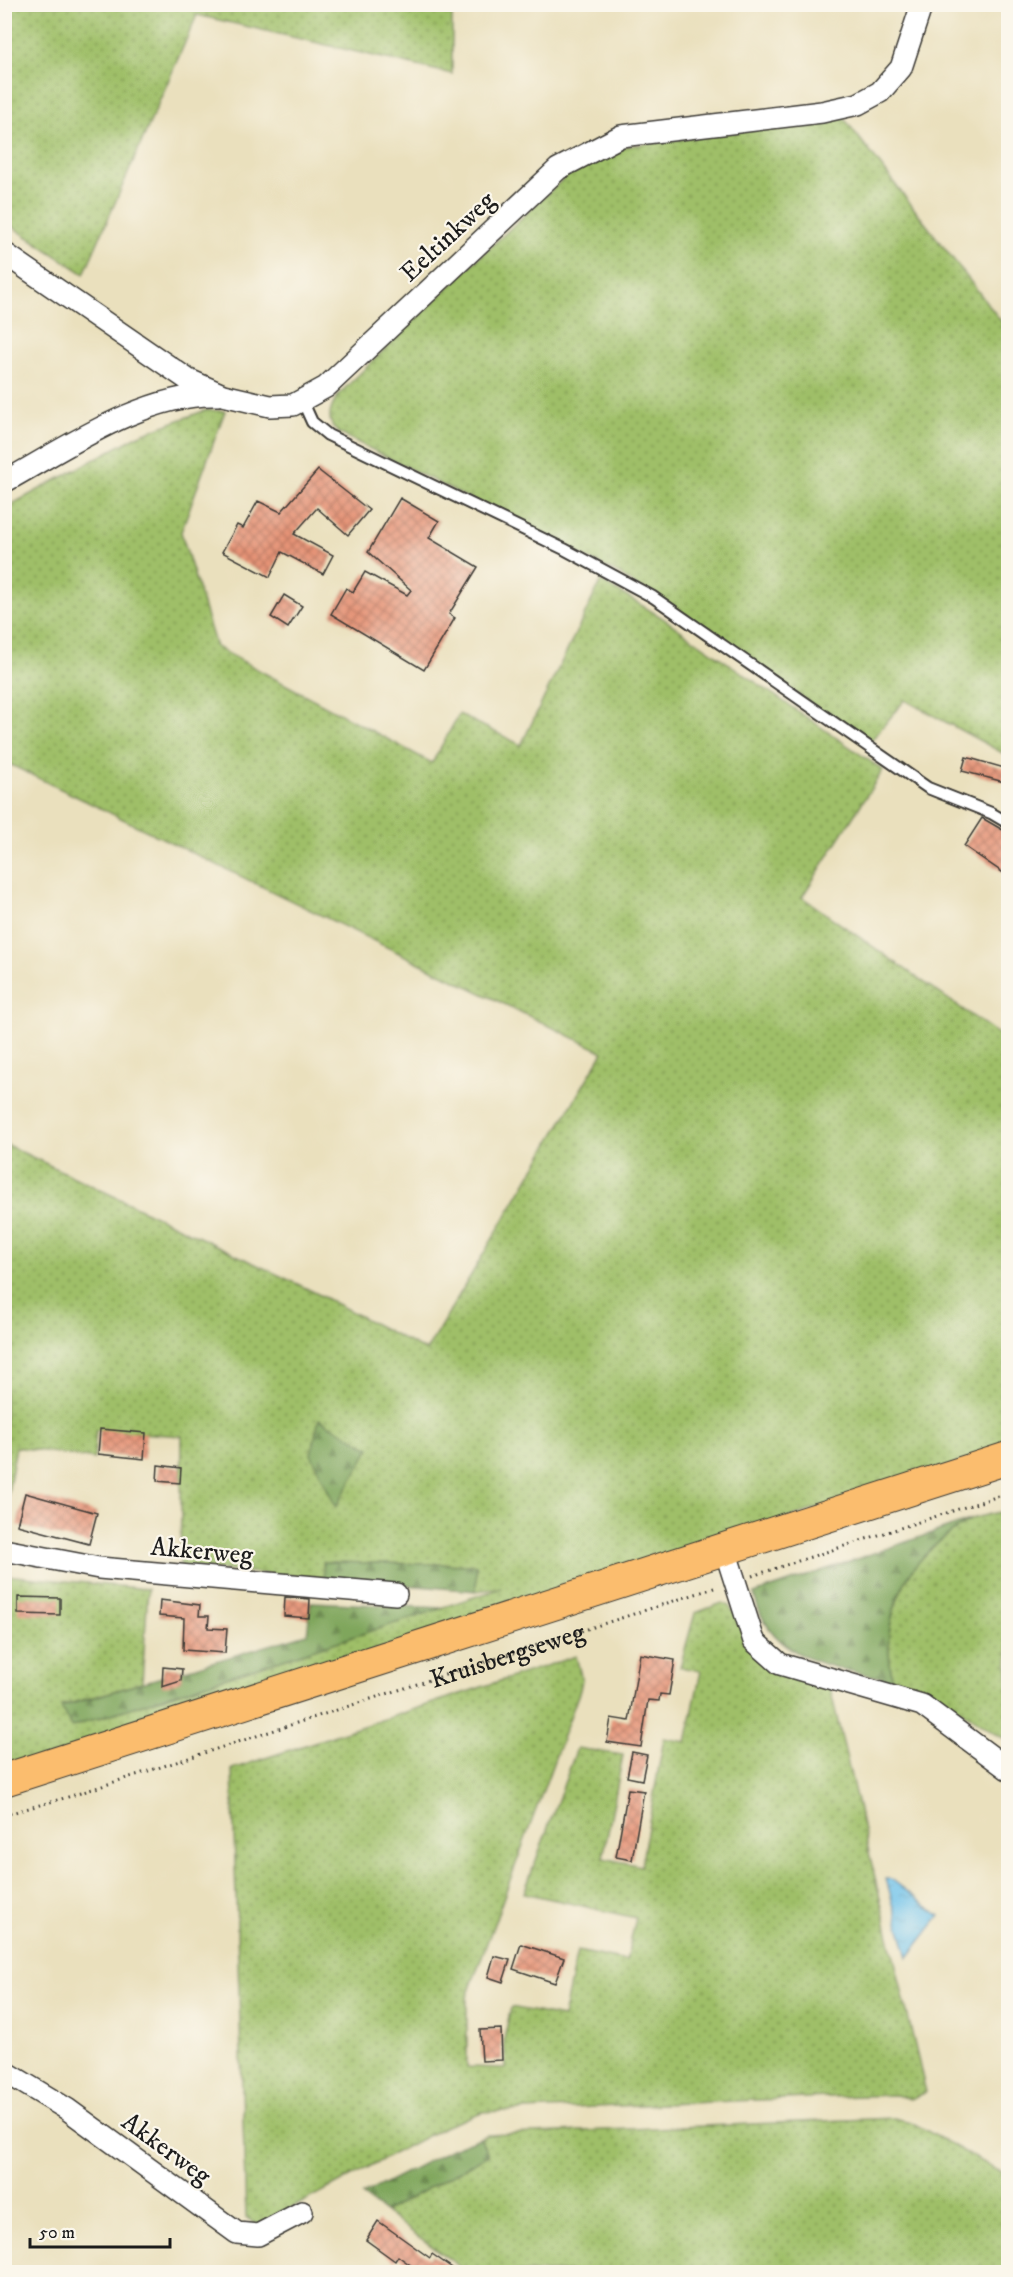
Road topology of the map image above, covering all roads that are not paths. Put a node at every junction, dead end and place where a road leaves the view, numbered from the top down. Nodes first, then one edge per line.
1 (922, 4) edge
2 (4, 253) edge
3 (223, 395) junction
4 (302, 400) junction
5 (4, 482) edge
6 (1008, 823) edge
7 (1008, 1458) edge
8 (4, 1550) edge
9 (725, 1550) junction
10 (396, 1594) dead end
11 (1008, 1769) edge
12 (4, 1780) edge
13 (4, 2071) edge
14 (303, 2212) dead end

1 - 4 street, Eeltinkweg
2 - 3 street, Eeltinkweg
3 - 4 street, Eeltinkweg
3 - 5 street
4 - 6 lane
7 - 9 main road, Kruisbergseweg
8 - 10 street, Akkerweg
9 - 11 street
9 - 12 main road, Kruisbergseweg
13 - 14 street, Akkerweg

